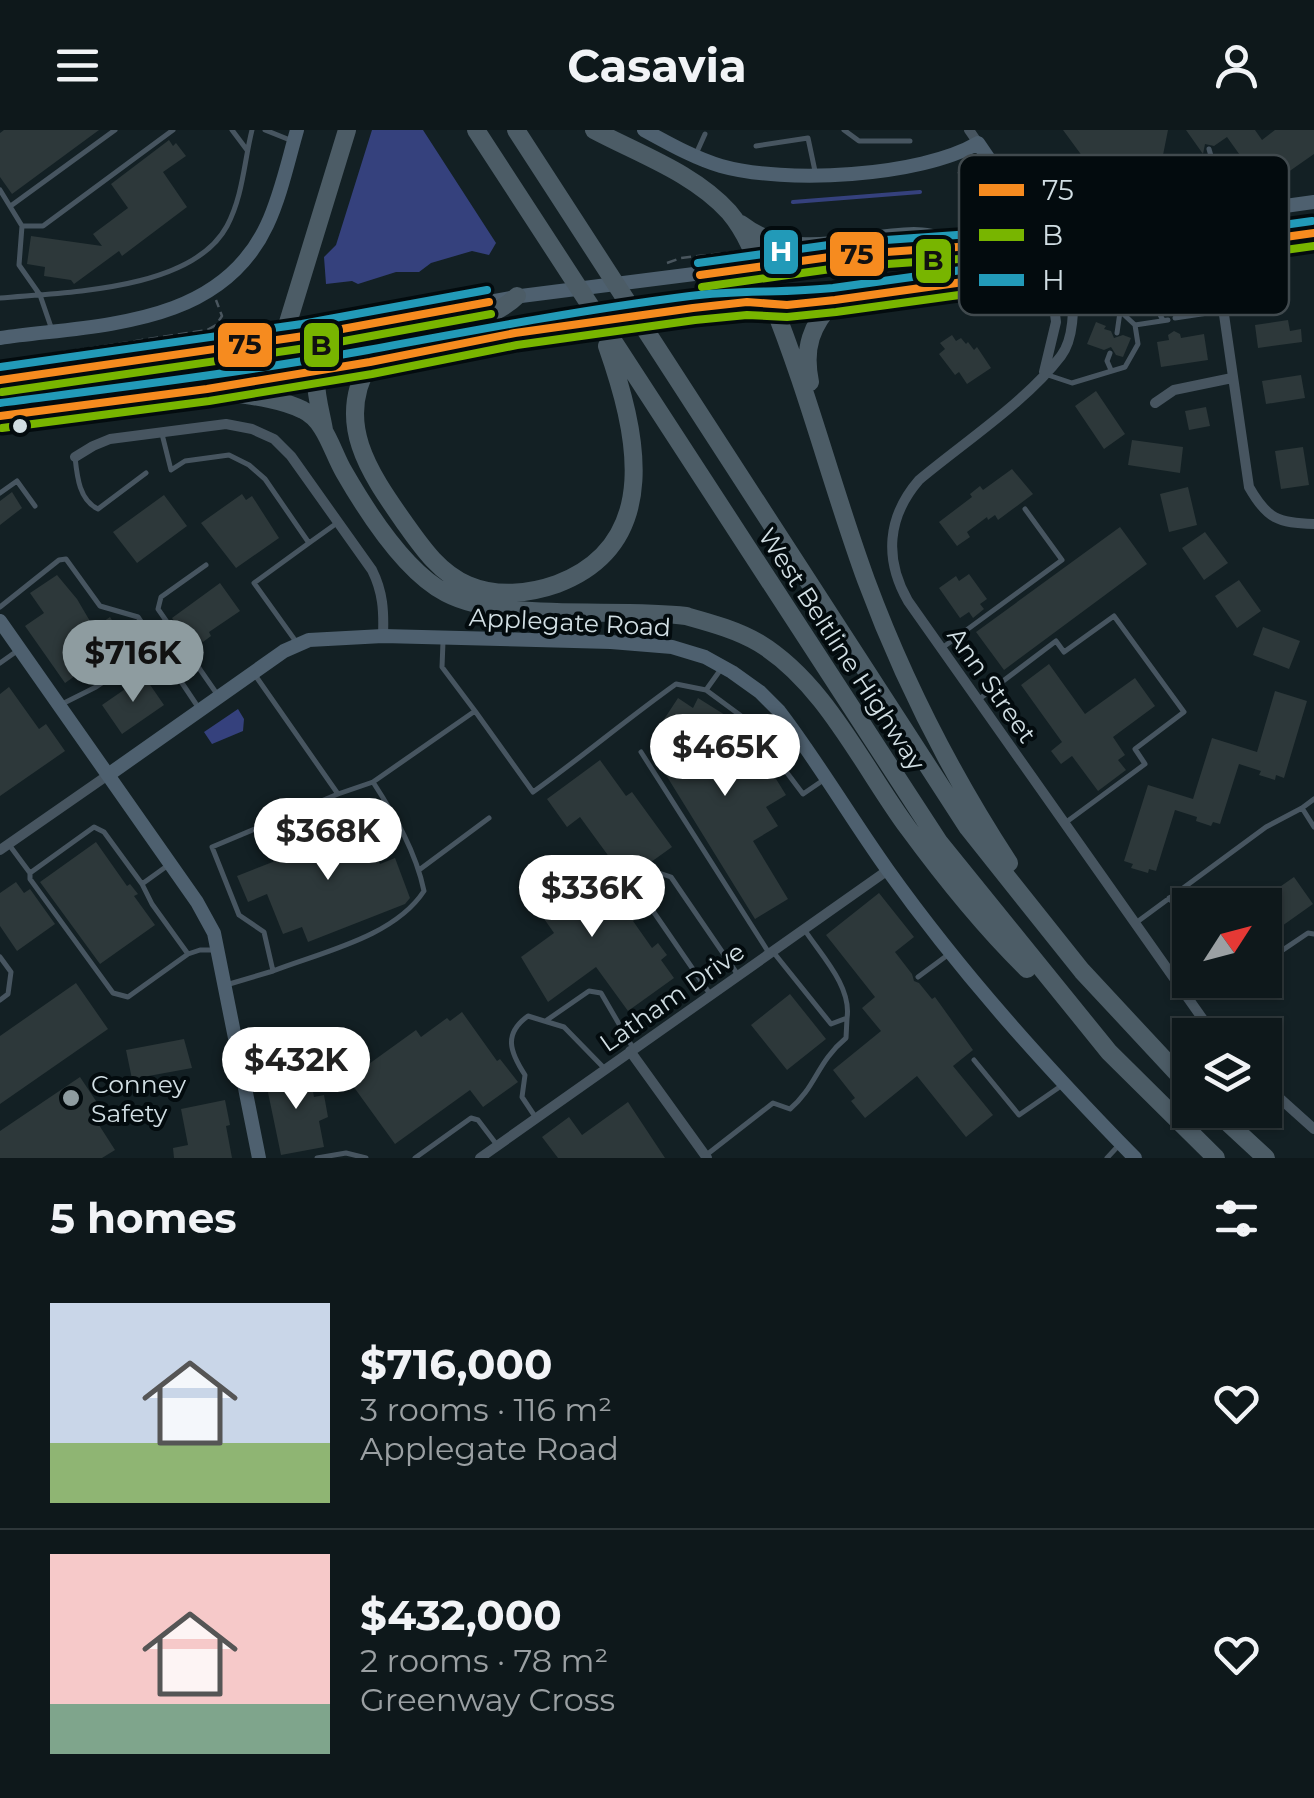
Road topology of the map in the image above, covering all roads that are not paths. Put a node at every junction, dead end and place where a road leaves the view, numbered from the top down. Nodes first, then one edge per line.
1 (114, 130) edge
2 (173, 130) edge
3 (232, 130) edge
4 (252, 130) edge
5 (265, 130) edge
6 (347, 130) edge
7 (476, 130) edge
8 (516, 130) edge
9 (594, 130) edge
10 (644, 130) edge
11 (844, 130) edge
12 (705, 134) dead end
13 (296, 136) edge
14 (973, 136) edge
15 (910, 141) dead end
16 (756, 146) dead end
17 (1209, 149) dead end
18 (247, 150) junction
19 (1211, 155) edge
20 (696, 156) junction
21 (816, 174) junction
22 (0, 190) edge
23 (1314, 202) edge
24 (11, 206) junction
25 (1289, 206) edge
26 (728, 212) junction
27 (22, 226) junction
28 (1314, 233) edge
29 (1289, 236) edge
30 (959, 243) edge
31 (959, 247) edge
32 (759, 268) junction
33 (959, 282) edge
34 (40, 294) junction
35 (519, 296) junction
36 (0, 298) edge
37 (835, 300) junction
38 (773, 304) junction
39 (1071, 315) edge
40 (1119, 315) edge
41 (1124, 315) edge
42 (1164, 315) edge
43 (1194, 315) edge
44 (1223, 315) edge
45 (1187, 316) joint
46 (1168, 319) junction
47 (599, 322) junction
48 (1135, 325) junction
49 (52, 330) junction
50 (1117, 334) dead end
51 (0, 338) edge
52 (276, 340) junction
53 (1110, 353) dead end
54 (370, 362) junction
55 (1112, 370) junction
56 (316, 372) junction
57 (1044, 373) junction
58 (1232, 378) junction
59 (0, 380) edge
60 (207, 388) junction
61 (1154, 402) dead end
62 (0, 416) edge
63 (161, 431) junction
64 (325, 433) junction
65 (75, 457) joint
66 (146, 474) dead end
67 (0, 493) edge
68 (838, 494) junction
69 (35, 506) dead end
70 (1025, 509) dead end
71 (338, 521) junction
72 (1314, 524) edge
73 (309, 542) junction
74 (206, 565) dead end
75 (0, 606) edge
76 (0, 621) edge
77 (383, 636) junction
78 (443, 639) junction
79 (298, 644) junction
80 (157, 646) junction
81 (942, 648) junction
82 (20, 649) junction
83 (0, 663) edge
84 (723, 667) junction
85 (253, 672) junction
86 (706, 690) junction
87 (219, 697) junction
88 (978, 700) junction
89 (59, 706) junction
90 (200, 710) junction
91 (475, 711) junction
92 (641, 752) dead end
93 (108, 775) junction
94 (826, 778) junction
95 (374, 782) junction
96 (338, 794) junction
97 (1314, 800) edge
98 (1302, 808) junction
99 (489, 818) dead end
100 (1064, 824) junction
101 (1314, 827) edge
102 (4, 847) edge
103 (170, 864) junction
104 (420, 870) junction
105 (888, 870) junction
106 (30, 873) junction
107 (142, 884) junction
108 (1169, 898) junction
109 (1172, 902) edge
110 (1135, 924) junction
111 (804, 928) junction
112 (1314, 934) edge
113 (219, 950) junction
114 (1282, 951) edge
115 (771, 952) junction
116 (951, 952) junction
117 (188, 954) junction
118 (0, 957) edge
119 (273, 971) junction
120 (1082, 971) junction
121 (738, 975) junction
122 (918, 978) dead end
123 (226, 984) junction
124 (710, 994) junction
125 (0, 1000) edge
126 (847, 1018) junction
127 (1202, 1018) edge
128 (547, 1020) junction
129 (632, 1050) junction
130 (1110, 1052) junction
131 (974, 1060) dead end
132 (1172, 1067) edge
133 (605, 1069) junction
134 (1063, 1084) junction
135 (1282, 1100) edge
136 (536, 1118) junction
137 (1234, 1128) edge
138 (1314, 1129) edge
139 (1120, 1143) junction
140 (498, 1146) junction
141 (705, 1157) edge
142 (260, 1158) edge
143 (318, 1158) edge
144 (366, 1158) edge
145 (414, 1158) edge
146 (480, 1158) edge
147 (1107, 1158) edge
148 (1135, 1158) edge
149 (1216, 1158) edge
150 (1266, 1158) edge

1 - 24 lane
2 - 27 lane
3 - 18 lane
4 - 18 lane
5 - 13 lane
6 - 52 highway
7 - 47 highway, West Beltline Highway
8 - 120 highway, West Beltline Highway
9 - 26 highway
10 - 20 street
11 - 15 lane
12 - 20 lane
13 - 49 street
14 - 21 street
16 - 21 lane
17 - 19 lane
18 - 34 lane
20 - 21 street
22 - 24 lane
23 - 25 street
24 - 27 lane
26 - 30 highway
26 - 32 highway
27 - 34 lane
28 - 29 street
31 - 32 street
32 - 35 street
32 - 38 highway
33 - 37 street
34 - 36 lane
34 - 49 lane
35 - 52 street
35 - 56 highway
37 - 38 street
37 - 68 highway
38 - 54 street
38 - 68 highway
39 - 57 street, Ann Street
40 - 50 lane
41 - 48 lane
42 - 46 lane
43 - 45 lane
44 - 58 street
45 - 46 lane
46 - 48 lane
47 - 54 highway
47 - 130 highway, West Beltline Highway
48 - 55 lane
49 - 51 street
52 - 59 street
53 - 55 lane
54 - 56 street
55 - 57 lane
56 - 60 street
56 - 64 highway
57 - 81 street, Ann Street
58 - 61 street
58 - 72 street
60 - 62 street
60 - 64 highway
63 - 65 street
63 - 71 street
63 - 73 lane
64 - 130 highway
65 - 66 lane
67 - 69 lane
68 - 120 highway
70 - 81 lane
71 - 73 lane
71 - 77 street
73 - 79 lane
74 - 87 lane
75 - 80 lane
76 - 82 street
77 - 78 street, Applegate Road
77 - 79 street, Applegate Road
78 - 84 street, Applegate Road
78 - 91 lane
79 - 85 street, Applegate Road
80 - 89 lane
80 - 90 lane
81 - 88 street, Ann Street
82 - 83 lane
82 - 89 street
84 - 86 lane
84 - 94 street, Applegate Road
85 - 87 street, Applegate Road
85 - 96 lane
86 - 91 lane
86 - 94 lane
87 - 90 street, Applegate Road
88 - 100 street, Ann Street
88 - 100 lane
89 - 93 street
90 - 93 street, Applegate Road
91 - 95 lane
92 - 115 lane
93 - 102 street
93 - 103 street
94 - 105 street, Applegate Road
95 - 96 lane
95 - 104 lane
96 - 119 lane
97 - 98 lane
98 - 101 lane
98 - 108 lane
99 - 104 lane
100 - 110 street, Ann Street
102 - 106 lane
103 - 107 lane
103 - 113 street
104 - 119 lane
105 - 111 street, Latham Drive
105 - 116 street, Applegate Road
106 - 107 lane
106 - 117 lane
107 - 117 lane
108 - 109 lane
108 - 110 lane
110 - 127 street, Ann Street
111 - 115 street, Latham Drive
111 - 126 lane
112 - 114 lane
113 - 117 lane
113 - 123 street
115 - 121 street, Latham Drive
115 - 126 lane
116 - 122 lane
116 - 134 street, Applegate Road
118 - 125 lane
119 - 123 lane
120 - 132 highway, West Beltline Highway
121 - 124 street, Latham Drive
121 - 124 lane
123 - 142 street
124 - 129 street, Latham Drive
126 - 141 lane
128 - 129 lane
128 - 133 lane
128 - 136 lane
129 - 133 street, Latham Drive
129 - 141 street
130 - 149 highway, West Beltline Highway
131 - 134 lane
133 - 136 street, Latham Drive
134 - 139 street, Applegate Road
135 - 138 street
136 - 140 street, Latham Drive
137 - 150 highway
139 - 147 lane
139 - 148 street, Applegate Road
140 - 145 lane
140 - 146 street, Latham Drive
143 - 144 lane

